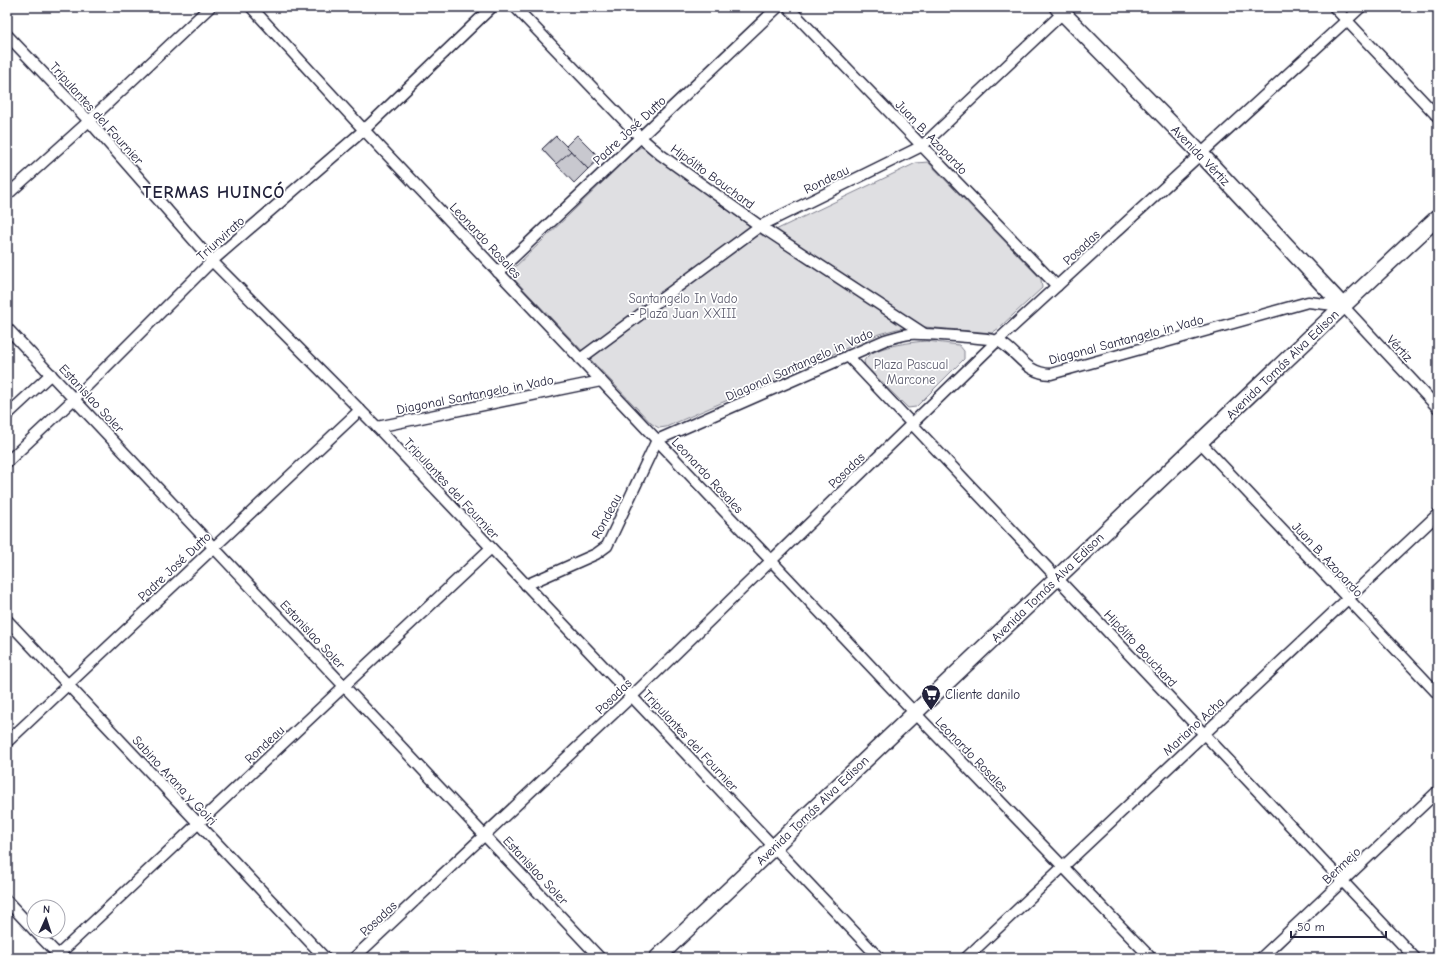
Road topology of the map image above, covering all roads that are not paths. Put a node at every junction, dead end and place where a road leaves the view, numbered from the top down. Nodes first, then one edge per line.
1 (210, 7) edge
2 (250, 7) edge
3 (492, 7) edge
4 (515, 7) edge
5 (778, 7) edge
6 (788, 7) edge
7 (1334, 7) edge
8 (1361, 7) edge
9 (1063, 9) edge
10 (1346, 20) junction
11 (7, 35) edge
12 (1438, 117) edge
13 (89, 121) junction
14 (364, 130) junction
15 (640, 137) junction
16 (922, 146) junction
17 (1200, 154) junction
18 (7, 195) edge
19 (1438, 217) edge
20 (760, 226) junction
21 (212, 261) junction
22 (498, 272) junction
23 (1057, 286) junction
24 (1343, 306) junction
25 (7, 328) edge
26 (923, 333) junction
27 (997, 341) junction
28 (848, 356) junction
29 (580, 359) junction
30 (51, 374) junction
31 (601, 381) junction
32 (75, 398) junction
33 (1438, 408) edge
34 (360, 410) junction
35 (7, 415) edge
36 (912, 424) junction
37 (377, 427) junction
38 (657, 440) junction
39 (1200, 442) junction
40 (7, 462) edge
41 (1438, 514) edge
42 (214, 547) junction
43 (491, 548) junction
44 (771, 561) junction
45 (1057, 578) junction
46 (526, 585) junction
47 (1348, 598) junction
48 (7, 620) edge
49 (68, 685) junction
50 (344, 686) junction
51 (1438, 694) edge
52 (632, 696) junction
53 (914, 713) junction
54 (1204, 734) junction
55 (7, 742) edge
56 (1438, 790) edge
57 (198, 823) junction
58 (485, 835) junction
59 (774, 847) junction
60 (1064, 866) junction
61 (1342, 881) junction
62 (7, 901) edge
63 (26, 921) edge
64 (43, 939) edge
65 (58, 957) edge
66 (326, 958) edge
67 (354, 958) edge
68 (600, 958) edge
69 (657, 958) edge
70 (879, 958) edge
71 (966, 958) edge
72 (1151, 958) edge
73 (1261, 958) edge
74 (1415, 958) edge

1 - 13 street
2 - 14 street, Leonardo Rosales
3 - 14 street, Triunvirato
4 - 15 street, Hipólito Bouchard
5 - 15 street, Padre José Dutto
6 - 16 street, Juan B. Azopardo
7 - 10 street
8 - 10 street, Posadas
9 - 16 street, Rondeau
9 - 17 main road, Avenida Vértiz
10 - 12 street
10 - 17 street, Posadas
11 - 13 street, Tripulantes del Fournier
13 - 18 street
13 - 21 street, Tripulantes del Fournier
14 - 21 street, Triunvirato
14 - 22 street, Leonardo Rosales
15 - 20 street, Hipólito Bouchard
15 - 22 street, Padre José Dutto
16 - 20 street, Rondeau
16 - 23 street, Juan B. Azopardo
17 - 23 street, Posadas
17 - 24 main road, Avenida Vértiz
19 - 24 main road, Avenida Tomás Alva Edison
20 - 26 street, Hipólito Bouchard
20 - 29 street, Rondeau
21 - 32 street, Triunvirato
21 - 34 street, Tripulantes del Fournier
22 - 29 street, Leonardo Rosales
23 - 27 street, Posadas
24 - 27 street, Diagonal Santangelo in Vado
24 - 33 street, Vértiz
24 - 39 main road, Avenida Tomás Alva Edison
25 - 30 street, Estanislao Soler
26 - 27 street, Diagonal Santangelo in Vado
26 - 28 street, Diagonal Santangelo in Vado
27 - 36 street, Posadas
28 - 36 street, Hipólito Bouchard
28 - 38 street, Diagonal Santangelo in Vado
29 - 31 street, Leonardo Rosales
30 - 32 street, Estanislao Soler
30 - 35 street
31 - 37 street, Diagonal Santangelo in Vado
31 - 38 street, Leonardo Rosales
32 - 40 street, Triunvirato
32 - 42 street, Estanislao Soler
34 - 37 street, Tripulantes del Fournier
34 - 42 street, Padre José Dutto
36 - 44 street, Posadas
36 - 45 street, Hipólito Bouchard
37 - 43 street, Tripulantes del Fournier
38 - 44 street, Leonardo Rosales
38 - 46 street, Rondeau
39 - 45 main road, Avenida Tomás Alva Edison
39 - 47 street, Juan B. Azopardo
41 - 47 street, Mariano Acha
42 - 49 street, Padre José Dutto
42 - 50 street, Estanislao Soler
43 - 46 street, Tripulantes del Fournier
43 - 50 street, Rondeau
44 - 52 street, Posadas
44 - 53 street, Leonardo Rosales
45 - 53 main road, Avenida Tomás Alva Edison
45 - 54 street, Hipólito Bouchard
46 - 52 street, Tripulantes del Fournier
47 - 51 street, Juan B. Azopardo
47 - 54 street, Mariano Acha
48 - 49 street, Sabino Arana y Goiri
49 - 55 street, Padre José Dutto
49 - 57 street, Sabino Arana y Goiri
50 - 57 street, Rondeau
50 - 58 street, Estanislao Soler
52 - 58 street, Posadas
52 - 59 street, Tripulantes del Fournier
53 - 59 main road, Avenida Tomás Alva Edison
53 - 60 street, Leonardo Rosales
54 - 60 street, Mariano Acha
54 - 61 street, Hipólito Bouchard
56 - 61 street, Bermejo
57 - 65 street, Rondeau
57 - 66 street, Sabino Arana y Goiri
58 - 67 street, Posadas
58 - 68 street, Estanislao Soler
59 - 69 main road, Avenida Tomás Alva Edison
59 - 70 street, Tripulantes del Fournier
60 - 71 street, Mariano Acha
60 - 72 street, Leonardo Rosales
61 - 73 street, Bermejo
61 - 74 street, Hipólito Bouchard
62 - 63 street
64 - 65 street

